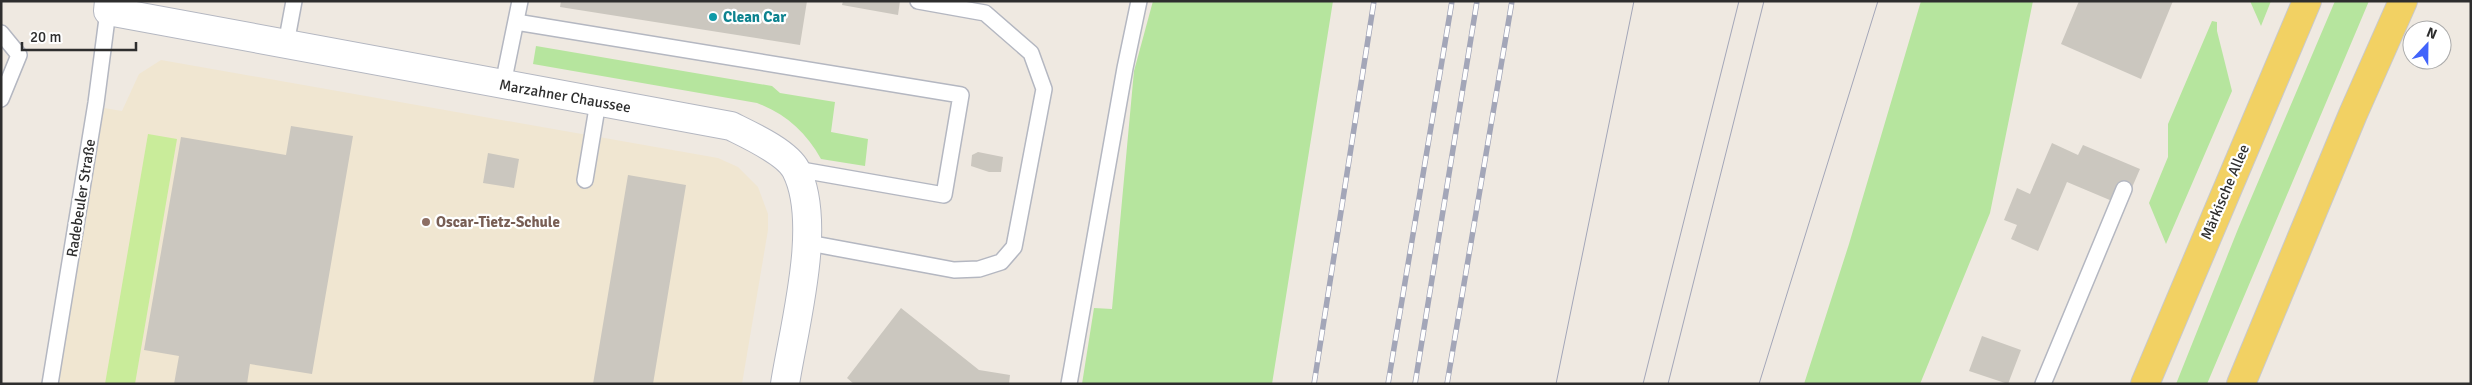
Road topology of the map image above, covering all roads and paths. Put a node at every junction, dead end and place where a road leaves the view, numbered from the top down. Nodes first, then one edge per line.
1 (294, 1) edge
2 (520, 1) edge
3 (918, 1) edge
4 (1139, 1) edge
5 (2308, 1) edge
6 (2403, 1) edge
7 (109, 6) edge
8 (516, 22) junction
9 (1, 33) edge
10 (286, 44) junction
11 (503, 84) junction
12 (1, 99) edge
13 (598, 102) junction
14 (796, 169) junction
15 (586, 180) dead end
16 (2124, 189) dead end
17 (809, 243) junction
18 (50, 384) edge
19 (785, 384) edge
20 (1069, 384) edge
21 (2043, 384) edge
22 (2145, 384) edge
23 (2241, 384) edge

1 - 10 lane
2 - 8 lane
3 - 17 lane
4 - 20 lane
5 - 22 main road, Märkische Allee
6 - 23 main road
7 - 10 street, Marzahner Chaussee
7 - 18 lane, Radebeuler Straße
8 - 11 lane
8 - 14 lane
9 - 12 lane
10 - 11 street, Marzahner Chaussee
11 - 13 street, Marzahner Chaussee
13 - 14 street, Marzahner Chaussee
13 - 15 lane
14 - 17 street
16 - 21 lane
17 - 19 street

